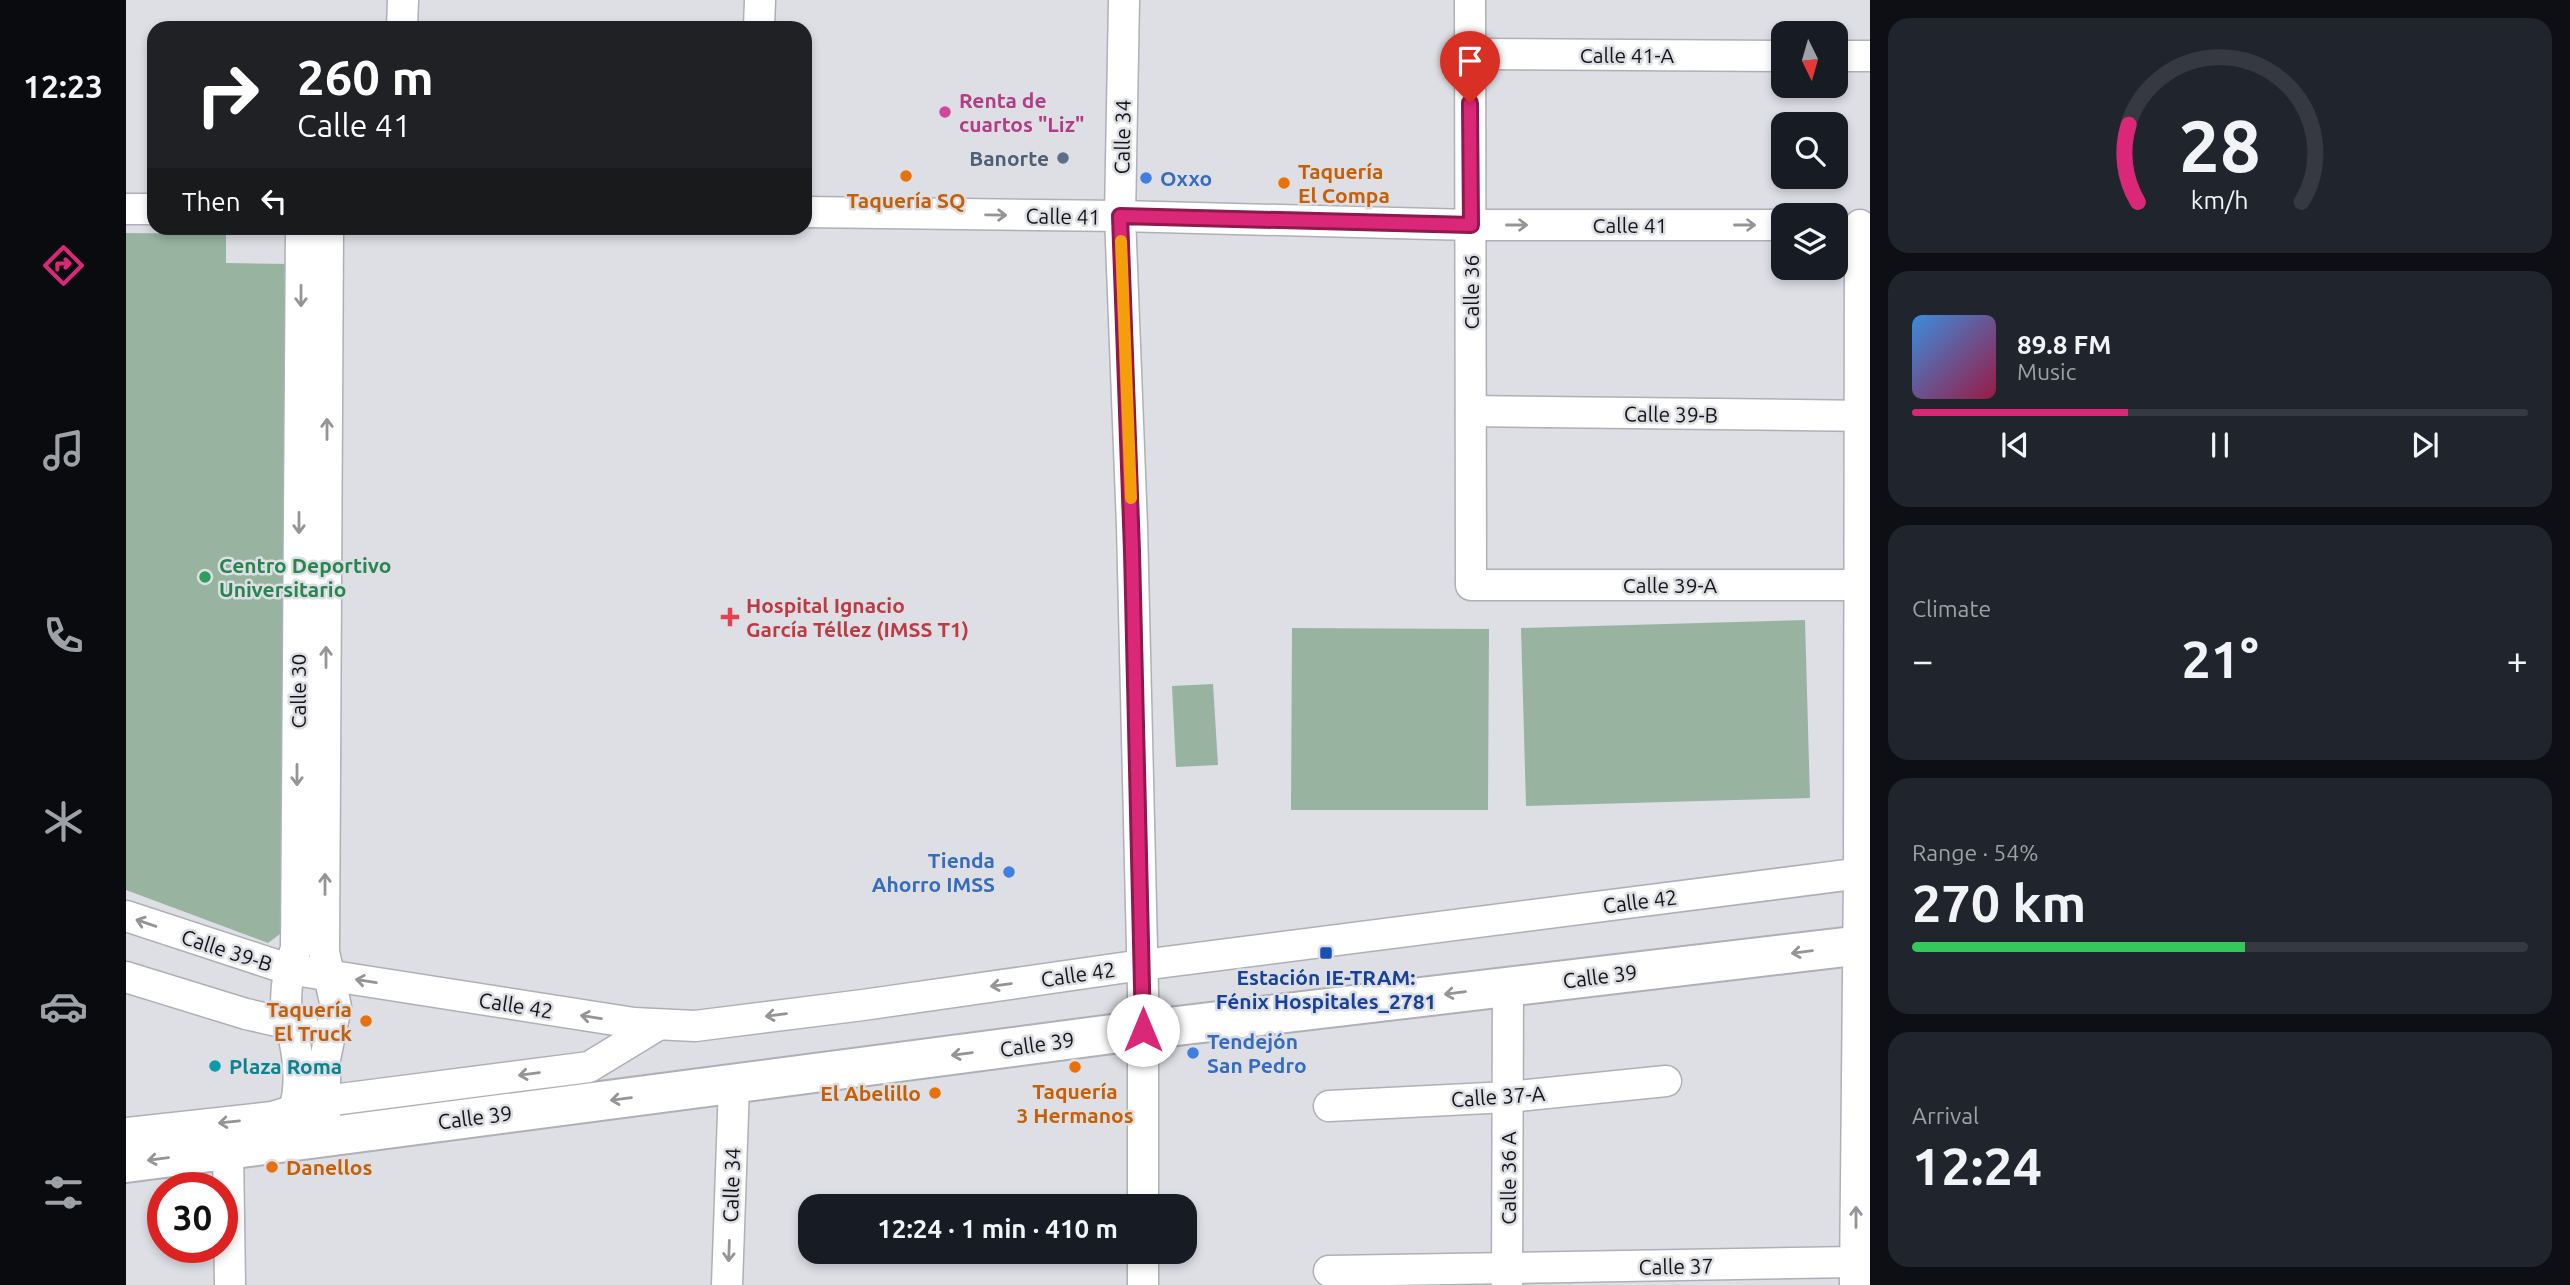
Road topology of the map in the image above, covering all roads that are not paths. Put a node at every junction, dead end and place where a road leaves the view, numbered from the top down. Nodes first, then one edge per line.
1 (403, 0) edge
2 (760, 0) edge
3 (1124, 0) edge
4 (1470, 0) edge
5 (402, 21) edge
6 (760, 21) edge
7 (1470, 54) junction
8 (1771, 56) edge
9 (1848, 56) edge
10 (1870, 56) edge
11 (126, 209) edge
12 (147, 209) edge
13 (812, 212) edge
14 (1120, 216) junction
15 (1471, 225) junction
16 (1771, 225) edge
17 (1855, 225) edge
18 (301, 235) edge
19 (328, 235) edge
20 (1471, 411) junction
21 (1865, 416) edge
22 (1471, 585) joint
23 (1864, 585) edge
24 (1865, 873) edge
25 (126, 916) edge
26 (1864, 944) edge
27 (1142, 965) junction
28 (288, 969) junction
29 (329, 975) junction
30 (126, 977) edge
31 (1508, 986) junction
32 (289, 1022) junction
33 (658, 1024) junction
34 (1143, 1030) junction
35 (331, 1035) junction
36 (1666, 1081) dead end
37 (734, 1085) junction
38 (1508, 1097) junction
39 (1329, 1106) dead end
40 (296, 1110) junction
41 (325, 1118) junction
42 (126, 1133) edge
43 (274, 1144) junction
44 (228, 1150) junction
45 (126, 1163) edge
46 (1143, 1194) edge
47 (1143, 1264) edge
48 (1329, 1271) dead end
49 (1855, 1273) edge
50 (1508, 1277) edge
51 (230, 1285) edge
52 (727, 1285) edge
53 (1143, 1285) edge

1 - 5 street
2 - 6 street
3 - 14 street, Calle 34
4 - 7 street, Calle 36
7 - 8 street, Calle 41-A
7 - 15 street, Calle 36
9 - 10 street
11 - 12 street
13 -> 14 street, Calle 41
14 - 15 street, Calle 41
14 - 27 street, Calle 34
15 -> 16 street, Calle 41
15 - 20 street, Calle 36
17 - 21 street
18 -> 28 street, Calle 30
29 -> 19 street, Calle 30
20 - 21 street, Calle 39-B
20 - 22 street, Calle 36
21 - 23 street
22 - 23 street, Calle 39-A
23 - 24 street
24 - 26 street
24 - 27 street, Calle 42
28 -> 25 street, Calle 39-B
26 -> 31 main road, Calle 39
49 -> 26 street
27 -> 33 street, Calle 42
27 - 34 street, Calle 34
28 - 29 street, Calle 39-B
28 - 32 street, Calle 30
33 -> 29 street, Calle 42
29 - 35 street, Calle 30
30 - 32 street
31 -> 34 main road, Calle 39
31 - 38 street, Calle 36 A
32 - 35 street
32 - 40 street, Calle 30
33 -> 41 street
34 -> 37 main road, Calle 39
34 - 46 street
35 - 41 street, Calle 30
36 - 38 street, Calle 37-A
37 -> 41 main road, Calle 39
37 -> 52 street, Calle 34
38 - 39 street, Calle 37-A
38 - 50 street, Calle 36 A
40 - 41 street, Calle 39
40 -> 42 street, Calle 39
40 - 43 street, Calle 30
41 - 43 main road, Calle 39
43 - 44 main road, Calle 39
44 -> 45 main road, Calle 39
44 - 51 street
47 - 53 street
48 - 50 street, Calle 37
49 - 50 street, Calle 37

